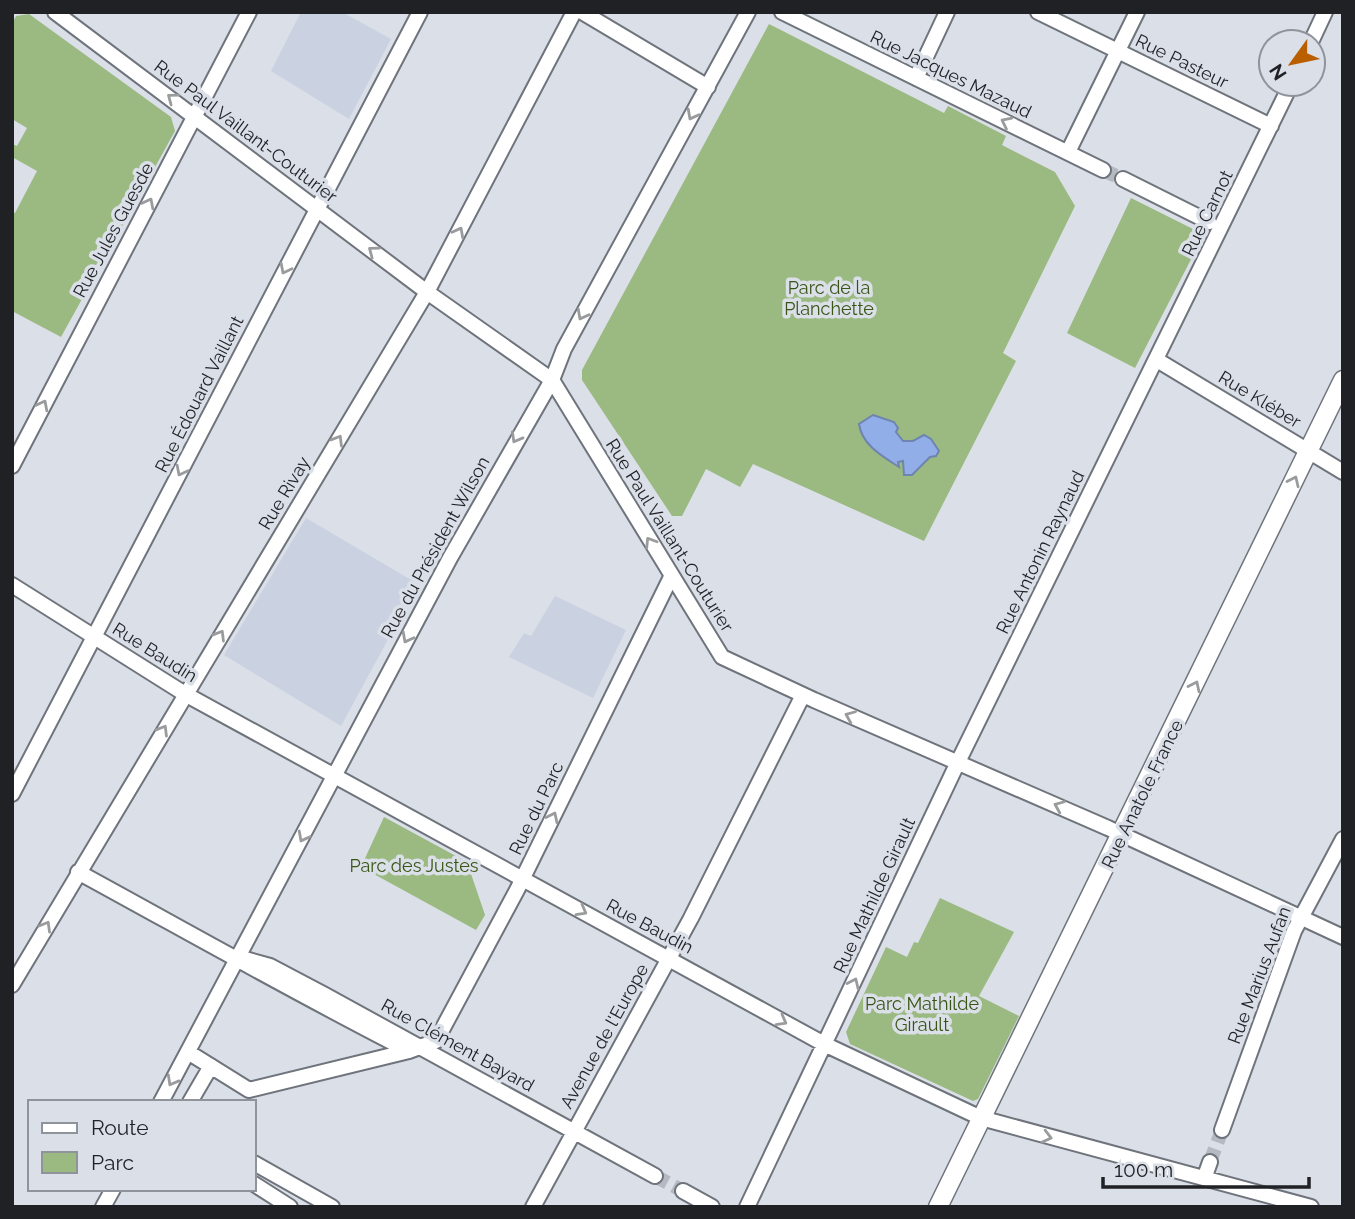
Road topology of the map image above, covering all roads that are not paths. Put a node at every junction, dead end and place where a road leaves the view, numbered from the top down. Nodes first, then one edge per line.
1 (55, 12) edge
2 (248, 12) edge
3 (420, 12) edge
4 (574, 12) edge
5 (582, 12) edge
6 (748, 12) edge
7 (782, 12) edge
8 (947, 12) edge
9 (1038, 12) edge
10 (1137, 12) edge
11 (1325, 12) edge
12 (1318, 28) edge
13 (1118, 52) junction
14 (916, 78) junction
15 (708, 87) junction
16 (1284, 98) edge
17 (195, 115) junction
18 (1271, 126) junction
19 (1068, 152) junction
20 (1103, 170) tunnel mouth
21 (1123, 179) tunnel mouth
22 (316, 209) junction
23 (1215, 225) junction
24 (427, 292) junction
25 (1157, 360) junction
26 (552, 380) junction
27 (1343, 380) edge
28 (1308, 451) junction
29 (12, 466) edge
30 (1343, 471) edge
31 (671, 577) junction
32 (12, 585) edge
33 (95, 637) junction
34 (185, 694) junction
35 (803, 695) junction
36 (958, 762) junction
37 (334, 776) junction
38 (12, 794) edge
39 (1121, 835) junction
40 (1343, 839) edge
41 (78, 872) junction
42 (523, 878) junction
43 (1301, 917) junction
44 (1343, 937) edge
45 (237, 957) junction
46 (669, 959) junction
47 (13, 982) edge
48 (824, 1044) junction
49 (415, 1049) junction
50 (188, 1052) junction
51 (211, 1066) junction
52 (246, 1096) edge
53 (161, 1100) edge
54 (191, 1100) edge
55 (981, 1118) junction
56 (573, 1130) junction
57 (1222, 1130) tunnel mouth
58 (256, 1164) edge
59 (655, 1176) tunnel mouth
60 (285, 1181) junction
61 (256, 1186) edge
62 (112, 1191) edge
63 (683, 1191) tunnel mouth
64 (274, 1203) edge
65 (103, 1207) edge
66 (290, 1207) edge
67 (332, 1207) edge
68 (533, 1207) edge
69 (712, 1207) edge
70 (747, 1207) edge
71 (938, 1207) edge
72 (1311, 1207) edge

17 -> 1 street, Rue Paul Vaillant-Couturier
2 - 17 street, Rue Jules Guesde
3 - 22 street, Rue Édouard Vaillant
24 -> 4 street, Rue Rivay
5 - 15 street
6 - 15 street, Rue du Président Wilson
7 - 14 street, Rue Jacques Mazaud
8 - 14 street
9 - 13 street, Rue Pasteur
10 - 13 street
11 - 12 street
13 - 18 street, Rue Pasteur
13 - 19 street
19 -> 14 street, Rue Jacques Mazaud
15 -> 26 street, Rue du Président Wilson
16 - 18 street, Rue Carnot
17 - 22 street, Rue Paul Vaillant-Couturier
29 -> 17 street, Rue Jules Guesde
18 - 23 street, Rue Carnot
19 - 20 street, Rue Jacques Mazaud
21 - 23 street
24 -> 22 street, Rue Paul Vaillant-Couturier
22 -> 33 street, Rue Édouard Vaillant
23 - 25 street, Rue Carnot
24 - 26 street, Rue Paul Vaillant-Couturier
34 -> 24 street, Rue Rivay
25 - 28 street, Rue Kléber
25 - 36 street, Rue Antonin Raynaud
31 -> 26 street, Rue Paul Vaillant-Couturier
26 -> 37 street, Rue du Président Wilson
27 - 28 main road, Rue Anatole France
28 - 30 street, Rue Kléber
39 -> 28 main road, Rue Anatole France
31 - 35 street, Rue Paul Vaillant-Couturier
42 -> 31 street, Rue du Parc
32 - 33 street, Rue Baudin
33 - 34 street, Rue Baudin
33 - 38 street, Rue Édouard Vaillant
34 - 37 street, Rue Baudin
41 -> 34 street, Rue Rivay
36 -> 35 street, Rue Paul Vaillant-Couturier
35 - 46 street, Avenue de l'Europe
39 -> 36 street, Rue Paul Vaillant-Couturier
48 -> 36 street, Rue Mathilde Girault
37 - 42 street, Rue Baudin
37 -> 45 street, Rue du Président Wilson
39 - 43 street, Rue Paul Vaillant-Couturier
39 - 55 main road, Rue Anatole France
40 - 43 street, Rue Marius Aufan
41 - 45 street, Rue Clément Bayard
47 -> 41 street, Rue Rivay
42 -> 46 street, Rue Baudin
42 - 49 street, Rue du Parc
43 - 44 street, Rue Paul Vaillant-Couturier
43 - 57 street, Rue Marius Aufan
45 - 49 street, Rue Clément Bayard
45 - 49 street, Rue Clément Bayard
45 - 50 street, Rue du Président Wilson
46 -> 48 street, Rue Baudin
46 - 56 street, Avenue de l'Europe
48 - 55 street, Rue Baudin
48 - 70 street, Rue Mathilde Girault
49 - 52 street
49 - 56 street, Rue Clément Bayard
50 - 51 street
50 -> 53 street, Rue du Président Wilson
51 - 52 street
51 - 54 street
55 - 71 main road, Rue Anatole France
55 -> 72 street, Rue Baudin
56 - 59 street, Rue Clément Bayard
56 - 68 street, Avenue de l'Europe
58 - 60 street
60 - 64 street
60 - 67 street
61 - 64 street
62 - 65 street
63 - 69 street
64 - 66 street

